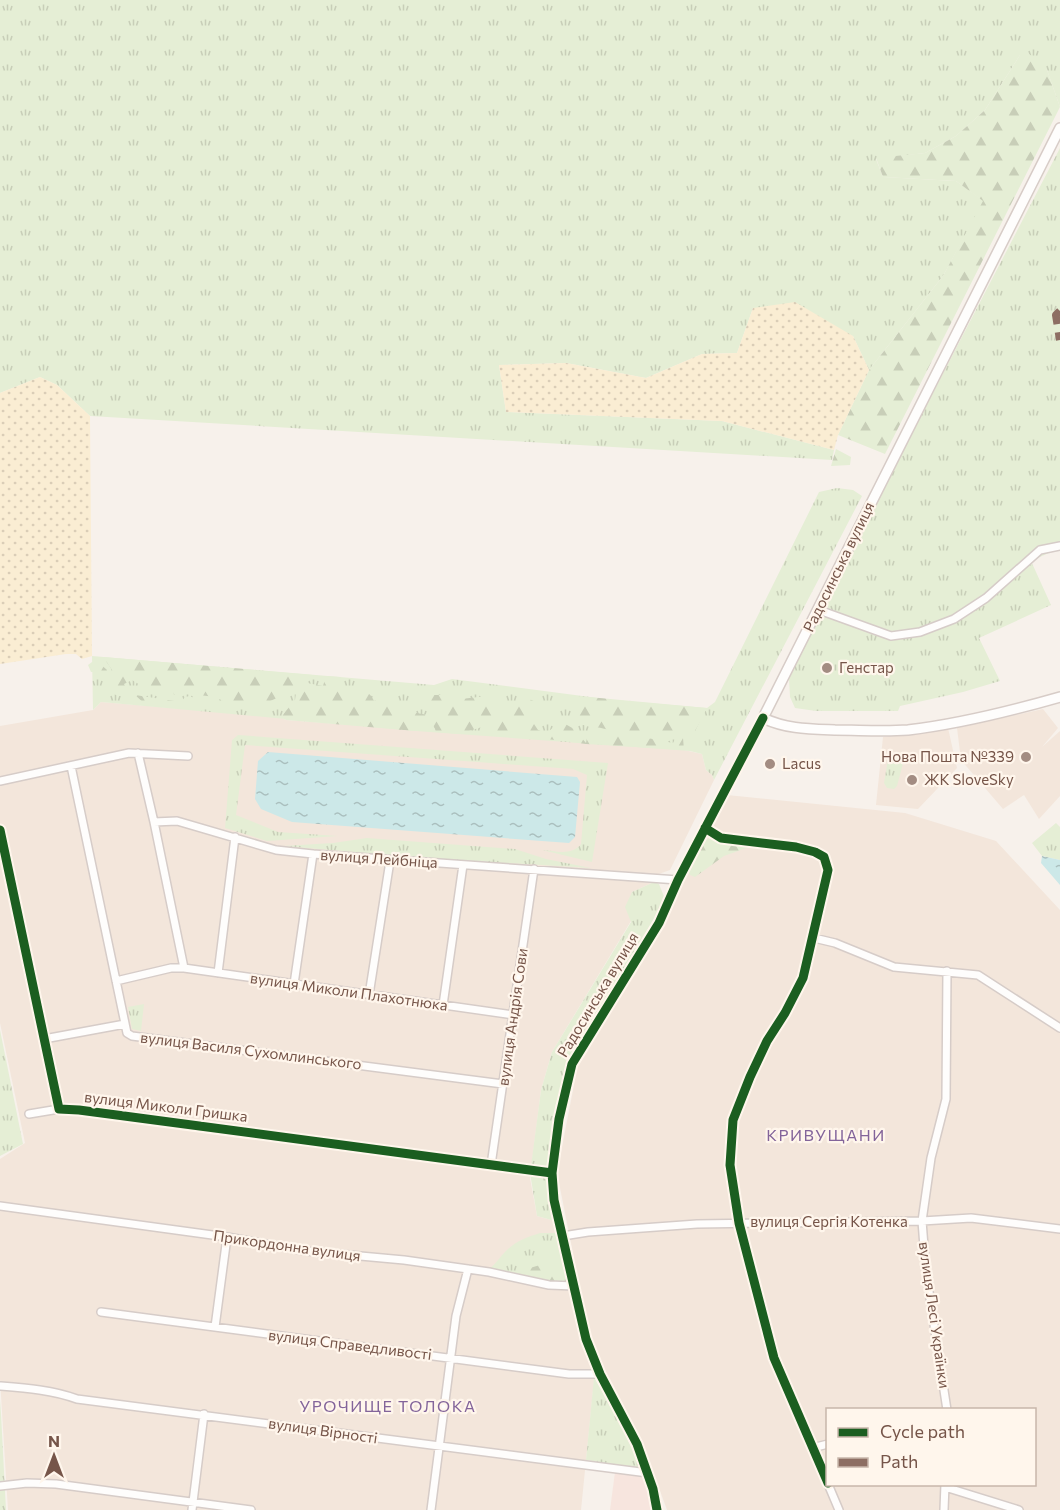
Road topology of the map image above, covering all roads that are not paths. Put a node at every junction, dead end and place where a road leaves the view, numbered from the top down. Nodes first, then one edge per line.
1 (1060, 128) edge
2 (1060, 546) edge
3 (819, 610) junction
4 (1060, 697) edge
5 (763, 718) junction
6 (138, 753) junction
7 (188, 756) dead end
8 (71, 766) junction
9 (0, 781) edge
10 (154, 822) junction
11 (705, 828) junction
12 (0, 830) edge
13 (235, 837) junction
14 (313, 854) junction
15 (390, 861) junction
16 (463, 865) junction
17 (534, 869) junction
18 (678, 880) junction
19 (814, 938) junction
20 (184, 969) junction
21 (947, 972) junction
22 (218, 973) junction
23 (116, 981) junction
24 (294, 984) junction
25 (369, 995) junction
26 (443, 1005) junction
27 (514, 1015) junction
28 (124, 1024) junction
29 (1060, 1028) edge
30 (44, 1040) junction
31 (503, 1084) junction
32 (59, 1109) junction
33 (29, 1114) dead end
34 (491, 1164) junction
35 (552, 1173) junction
36 (0, 1206) edge
37 (922, 1221) junction
38 (739, 1223) junction
39 (1060, 1229) edge
40 (563, 1236) junction
41 (227, 1237) junction
42 (468, 1269) junction
43 (574, 1286) junction
44 (101, 1312) dead end
45 (215, 1327) junction
46 (452, 1358) junction
47 (600, 1374) junction
48 (0, 1386) edge
49 (946, 1408) edge
50 (204, 1414) junction
51 (826, 1444) edge
52 (440, 1447) junction
53 (812, 1448) junction
54 (648, 1473) junction
55 (826, 1480) edge
56 (0, 1486) edge
57 (829, 1486) edge
58 (945, 1486) edge
59 (192, 1507) edge
60 (251, 1510) edge
61 (431, 1510) edge
62 (657, 1510) edge
63 (839, 1510) edge
64 (944, 1510) edge
65 (1019, 1510) edge

1 - 3 main road, Радосинська вулиця
2 - 3 street
3 - 5 main road, Радосинська вулиця
4 - 5 main road
5 - 11 street, Радосинська вулиця
6 - 7 street
6 - 8 street
6 - 10 street
8 - 9 street
8 - 23 street, вулиця Василя Сухомлинського
10 - 13 street, вулиця Лейбніца
10 - 20 street
11 - 18 street, Радосинська вулиця
11 - 19 street
12 - 30 street
13 - 14 street, вулиця Лейбніца
13 - 22 street
14 - 15 street, вулиця Лейбніца
14 - 24 street
15 - 16 street, вулиця Лейбніца
15 - 25 street
16 - 17 street, вулиця Лейбніца
16 - 26 street
17 - 18 street, вулиця Лейбніца
17 - 27 street, вулиця Андрія Сови
18 - 35 street, Радосинська вулиця
19 - 21 street
19 - 38 street
20 - 22 street, вулиця Миколи Плахотнюка
20 - 23 street, вулиця Миколи Плахотнюка
21 - 29 street
21 - 37 street, вулиця Лесі Українки
22 - 24 street, вулиця Миколи Плахотнюка
23 - 28 street, вулиця Василя Сухомлинського
24 - 25 street, вулиця Миколи Плахотнюка
25 - 26 street, вулиця Миколи Плахотнюка
26 - 27 street, вулиця Миколи Плахотнюка
27 - 31 street, вулиця Андрія Сови
28 - 30 street
28 - 31 street, вулиця Василя Сухомлинського
30 - 32 street
31 - 34 street, вулиця Андрія Сови
32 - 33 street, вулиця Миколи Гришка
32 - 34 street, вулиця Миколи Гришка
34 - 35 street, вулиця Миколи Гришка
35 - 40 street, Радосинська вулиця
36 - 41 street, Прикордонна вулиця
37 - 38 street, вулиця Сергія Котенка
37 - 39 street, вулиця Сергія Котенка
37 - 49 street, вулиця Лесі Українки
38 - 40 street, вулиця Сергія Котенка
38 - 53 street
40 - 43 street, Радосинська вулиця
41 - 42 street, Прикордонна вулиця
41 - 45 street
42 - 43 street, Прикордонна вулиця
42 - 46 street
43 - 47 street, Радосинська вулиця
44 - 45 street, вулиця Справедливості
45 - 46 street, вулиця Справедливості
46 - 47 street, вулиця Справедливості
46 - 52 street
47 - 54 street, Радосинська вулиця
48 - 50 street, вулиця Вірності
50 - 52 street, вулиця Вірності
50 - 59 street
51 - 53 street
52 - 54 street, вулиця Вірності
52 - 61 street
53 - 55 street
54 - 62 street, Радосинська вулиця
56 - 59 street
57 - 63 street
58 - 64 street
58 - 65 street
59 - 60 street

